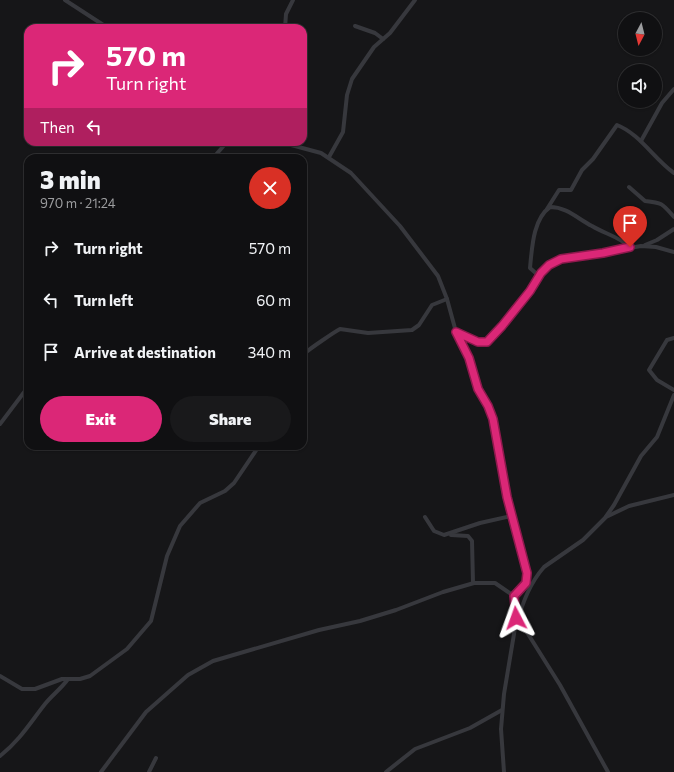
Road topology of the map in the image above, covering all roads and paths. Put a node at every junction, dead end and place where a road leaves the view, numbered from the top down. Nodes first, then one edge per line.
1 (65, 0) edge
2 (293, 0) edge
3 (415, 0) edge
4 (102, 24) edge
5 (285, 24) edge
6 (355, 26) dead end
7 (383, 39) junction
8 (674, 89) edge
9 (641, 141) junction
10 (224, 146) edge
11 (297, 146) edge
12 (216, 154) edge
13 (329, 157) junction
14 (674, 173) edge
15 (629, 187) dead end
16 (547, 209) junction
17 (674, 217) edge
18 (674, 228) edge
19 (641, 246) junction
20 (630, 247) junction
21 (674, 252) edge
22 (539, 276) junction
23 (447, 299) junction
24 (456, 332) junction
25 (674, 338) edge
26 (307, 350) edge
27 (674, 390) edge
28 (24, 392) edge
29 (674, 394) edge
30 (0, 424) edge
31 (256, 450) edge
32 (674, 495) edge
33 (511, 516) junction
34 (425, 517) dead end
35 (605, 518) junction
36 (448, 534) junction
37 (473, 583) junction
38 (514, 596) junction
39 (518, 618) junction
40 (515, 628) junction
41 (0, 676) edge
42 (68, 679) junction
43 (502, 710) junction
44 (0, 756) edge
45 (156, 758) dead end
46 (101, 772) edge
47 (149, 772) edge
48 (386, 772) edge
49 (504, 772) edge
50 (608, 772) edge

1 - 4 street
2 - 5 street
3 - 7 street
6 - 7 street
7 - 13 street
8 - 9 street
9 - 14 street
9 - 16 street
10 - 12 street
11 - 13 street
13 - 23 street
15 - 17 street
16 - 20 street
16 - 22 street
18 - 19 street
19 - 20 street
19 - 21 street
20 - 22 street
22 - 24 street
23 - 24 street
23 - 26 street
24 - 33 street
25 - 27 street
28 - 30 street
29 - 35 street
31 - 42 street
32 - 35 street
33 - 36 street
33 - 38 street
34 - 36 street
35 - 39 street
36 - 37 street
37 - 38 street
37 - 46 street
38 - 40 street
39 - 40 street
39 - 50 street
40 - 43 street
41 - 42 street
42 - 44 street
43 - 48 street
43 - 49 street
45 - 47 street

